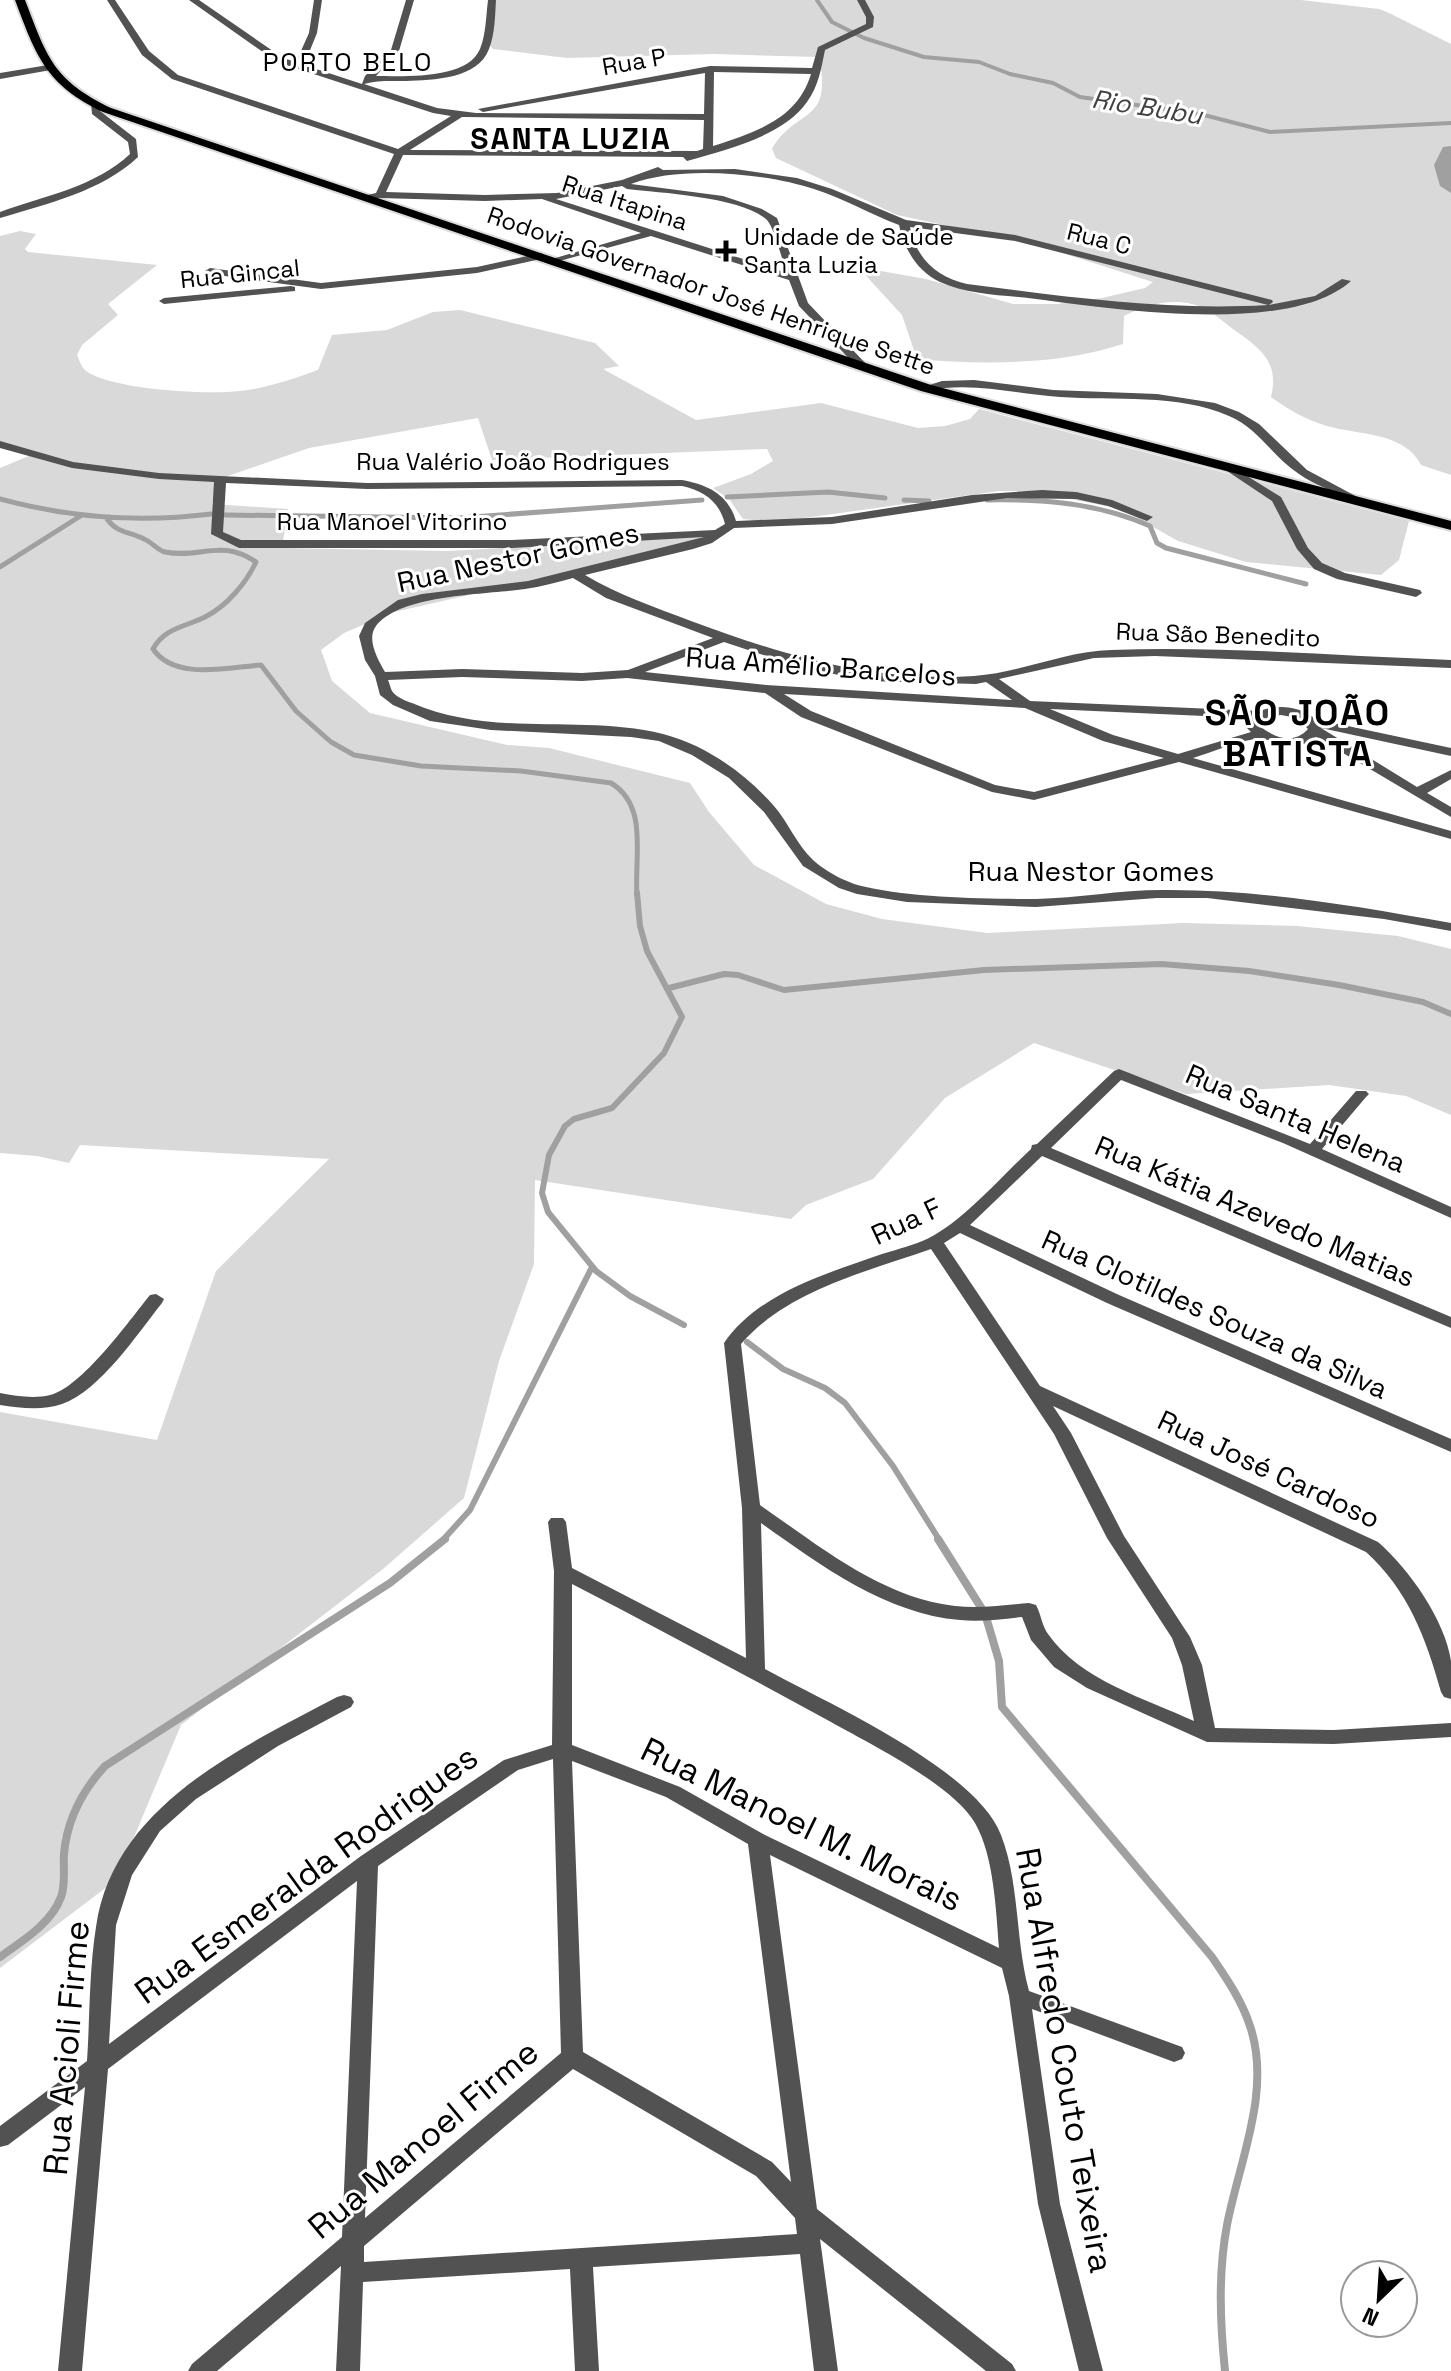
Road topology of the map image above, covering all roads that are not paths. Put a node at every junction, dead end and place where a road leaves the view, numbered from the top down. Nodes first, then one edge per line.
1 (20, 0) edge
2 (111, 0) edge
3 (193, 0) edge
4 (217, 0) edge
5 (318, 0) edge
6 (410, 0) edge
7 (492, 0) edge
8 (861, 0) edge
9 (212, 13) junction
10 (299, 66) junction
11 (48, 68) junction
12 (710, 69) junction
13 (818, 71) junction
14 (0, 76) edge
15 (336, 78) junction
16 (367, 80) junction
17 (94, 104) junction
18 (458, 115) junction
19 (708, 117) junction
20 (708, 151) junction
21 (400, 152) junction
22 (697, 154) junction
23 (651, 174) junction
24 (622, 185) junction
25 (380, 195) junction
26 (538, 196) junction
27 (366, 198) junction
28 (0, 215) edge
29 (904, 223) junction
30 (650, 233) junction
31 (541, 256) junction
32 (556, 261) junction
33 (210, 271) dead end
34 (792, 278) junction
35 (1346, 281) dead end
36 (321, 286) junction
37 (164, 301) dead end
38 (1281, 305) junction
39 (864, 368) junction
40 (926, 388) junction
41 (0, 444) edge
42 (1231, 469) junction
43 (220, 479) junction
44 (1357, 500) junction
45 (1147, 517) dead end
46 (1451, 526) edge
47 (726, 529) junction
48 (574, 573) junction
49 (1416, 593) dead end
50 (724, 638) junction
51 (1451, 664) edge
52 (627, 674) junction
53 (381, 676) junction
54 (991, 679) junction
55 (766, 689) junction
56 (1026, 704) junction
57 (1258, 715) junction
58 (1313, 727) junction
59 (1258, 734) junction
60 (1451, 752) edge
61 (1175, 759) junction
62 (1451, 774) edge
63 (1418, 792) junction
64 (1451, 813) edge
65 (1451, 835) edge
66 (1451, 927) edge
67 (1119, 1074) joint
68 (1361, 1094) dead end
69 (1038, 1148) junction
70 (1313, 1150) junction
71 (1451, 1213) edge
72 (959, 1226) junction
73 (935, 1242) junction
74 (156, 1299) dead end
75 (1451, 1323) edge
76 (1033, 1390) junction
77 (0, 1399) edge
78 (1451, 1446) edge
79 (751, 1508) junction
80 (557, 1522) dead end
81 (563, 1571) junction
82 (756, 1672) junction
83 (1451, 1692) edge
84 (344, 1702) dead end
85 (1451, 1730) edge
86 (1207, 1735) junction
87 (562, 1749) junction
88 (758, 1840) junction
89 (368, 1862) junction
90 (1011, 1963) junction
91 (1020, 1996) junction
92 (1174, 2053) dead end
93 (572, 2057) junction
94 (97, 2068) junction
95 (0, 2138) edge
96 (807, 2215) junction
97 (811, 2243) junction
98 (352, 2244) junction
99 (581, 2259) junction
100 (350, 2273) junction
101 (70, 2371) edge
102 (200, 2371) edge
103 (348, 2371) edge
104 (587, 2371) edge
105 (826, 2371) edge
106 (1004, 2371) edge
107 (1091, 2371) edge

1 - 11 main road, Rodovia Governador José Henrique Sette
2 - 21 street
3 - 9 street
4 - 9 street
5 - 10 street
6 - 16 street
7 - 16 street
8 - 13 street
9 - 10 street
10 - 15 street
11 - 14 street
11 - 17 main road, Rodovia Governador José Henrique Sette
12 - 13 street, Rua P
12 - 18 street, Rua P
12 - 19 street
13 - 20 street
15 - 16 street
15 - 16 street
16 - 18 street
17 - 27 main road, Rodovia Governador José Henrique Sette
17 - 28 street
18 - 19 street
18 - 21 street
19 - 20 street
20 - 22 street
21 - 22 street
21 - 25 street
22 - 23 street
23 - 24 street
23 - 29 street, Rua C
24 - 26 street
24 - 34 street
25 - 26 street
25 - 27 street
26 - 30 street, Rua Itapina
27 - 31 main road, Rodovia Governador José Henrique Sette
29 - 38 street, Rua C
29 - 38 street
30 - 32 street
30 - 34 street, Rua Itapina
31 - 32 main road, Rodovia Governador José Henrique Sette
31 - 36 street
32 - 39 main road, Rodovia Governador José Henrique Sette
33 - 36 street
34 - 39 street
35 - 38 street
36 - 37 street, Rua Gincal
39 - 40 main road, Rodovia Governador José Henrique Sette
40 - 42 main road, Rodovia Governador José Henrique Sette
40 - 44 street
41 - 43 street, Rua Valério João Rodrigues
42 - 44 main road, Rodovia Governador José Henrique Sette
42 - 49 street
43 - 47 street, Rua Valério João Rodrigues
43 - 47 street, Rua Manoel Vitorino
44 - 46 main road, Rodovia Governador José Henrique Sette
45 - 47 street
47 - 48 street, Rua Nestor Gomes
48 - 50 street, Rua São Benedito
48 - 53 street, Rua Nestor Gomes
50 - 52 street
50 - 54 street, Rua São Benedito
51 - 54 street, Rua São Benedito
52 - 53 street, Rua Amélio Barcelos
52 - 55 street, Rua Amélio Barcelos
53 - 66 street, Rua Nestor Gomes
54 - 56 street
55 - 56 street, Rua Amélio Barcelos
55 - 61 street
56 - 57 street, Rua Amélio Barcelos
56 - 61 street
57 - 58 street, Rua Amélio Barcelos
57 - 59 street
58 - 59 street
58 - 60 street
58 - 63 street
59 - 61 street
61 - 65 street
62 - 63 street
63 - 64 street
67 - 69 street, Rua F
67 - 70 street, Rua Santa Helena
68 - 70 street
69 - 72 street, Rua F
69 - 75 street, Rua Kátia Azevedo Matias
70 - 71 street, Rua Santa Helena
72 - 73 street, Rua F
72 - 78 street, Rua Clotildes Souza da Silva
73 - 76 street
73 - 79 street, Rua F
74 - 77 street
76 - 83 street, Rua José Cardoso
76 - 86 street
79 - 82 street
79 - 86 street
80 - 81 street
81 - 82 street, Rua Alfredo Couto Teixeira
81 - 87 street
82 - 90 street, Rua Alfredo Couto Teixeira
84 - 94 street, Rua Acioli Firme
85 - 86 street
87 - 88 street, Rua Manoel M. Morais
87 - 89 street, Rua Esmeralda Rodrigues
87 - 93 street
88 - 90 street, Rua Manoel M. Morais
88 - 96 street
89 - 94 street, Rua Esmeralda Rodrigues
89 - 98 street
90 - 91 street, Rua Alfredo Couto Teixeira
91 - 92 street
91 - 107 street, Rua Alfredo Couto Teixeira
93 - 96 street, Rua Manoel Firme
93 - 98 street, Rua Manoel Firme
94 - 95 street, Rua Esmeralda Rodrigues
94 - 101 street, Rua Acioli Firme
96 - 97 street
96 - 106 street, Rua Manoel Firme
97 - 99 street, Rua Manoel Firme
97 - 105 street
98 - 100 street
98 - 102 street, Rua Manoel Firme
99 - 100 street, Rua Manoel Firme
99 - 104 street
100 - 103 street

